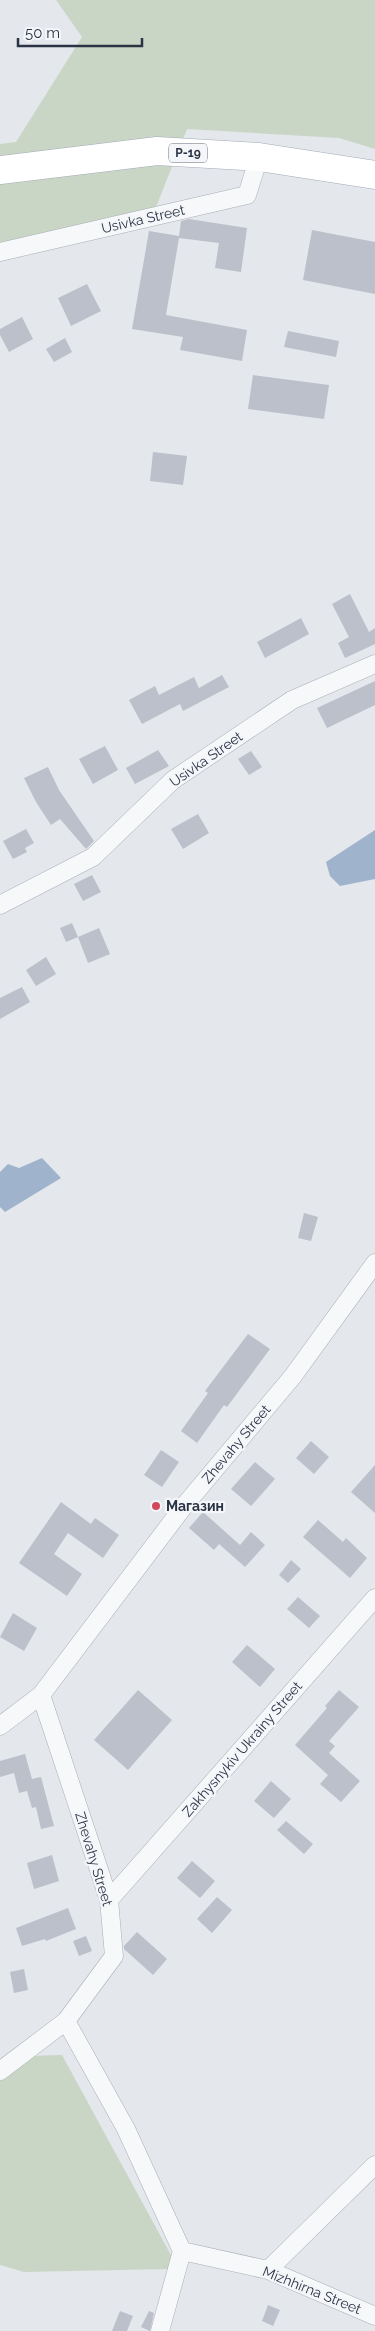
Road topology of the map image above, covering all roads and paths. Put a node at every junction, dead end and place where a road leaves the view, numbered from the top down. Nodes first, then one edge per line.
1 (259, 158) junction
2 (0, 170) edge
3 (375, 175) edge
4 (0, 252) edge
5 (375, 664) edge
6 (0, 905) edge
7 (375, 1263) edge
8 (375, 1598) edge
9 (41, 1694) junction
10 (0, 1726) edge
11 (109, 1900) junction
12 (66, 2021) junction
13 (0, 2071) edge
14 (375, 2164) edge
15 (182, 2252) junction
16 (268, 2270) junction
17 (375, 2316) edge
18 (160, 2331) edge

1 - 2 main road, Р-19
1 - 3 main road, Р-19
1 - 4 street, Usivka Street
5 - 6 street, Usivka Street
7 - 9 street, Zhevahy Street
8 - 11 street, Zakhysnykiv Ukrainy Street
9 - 10 street, Zhevahy Street
9 - 11 street, Zhevahy Street
11 - 12 street, Zhevahy Street
12 - 13 street, Zhevahy Street
12 - 15 street
14 - 16 street
15 - 16 street, Mizhhirna Street
15 - 18 street
16 - 17 street, Mizhhirna Street

